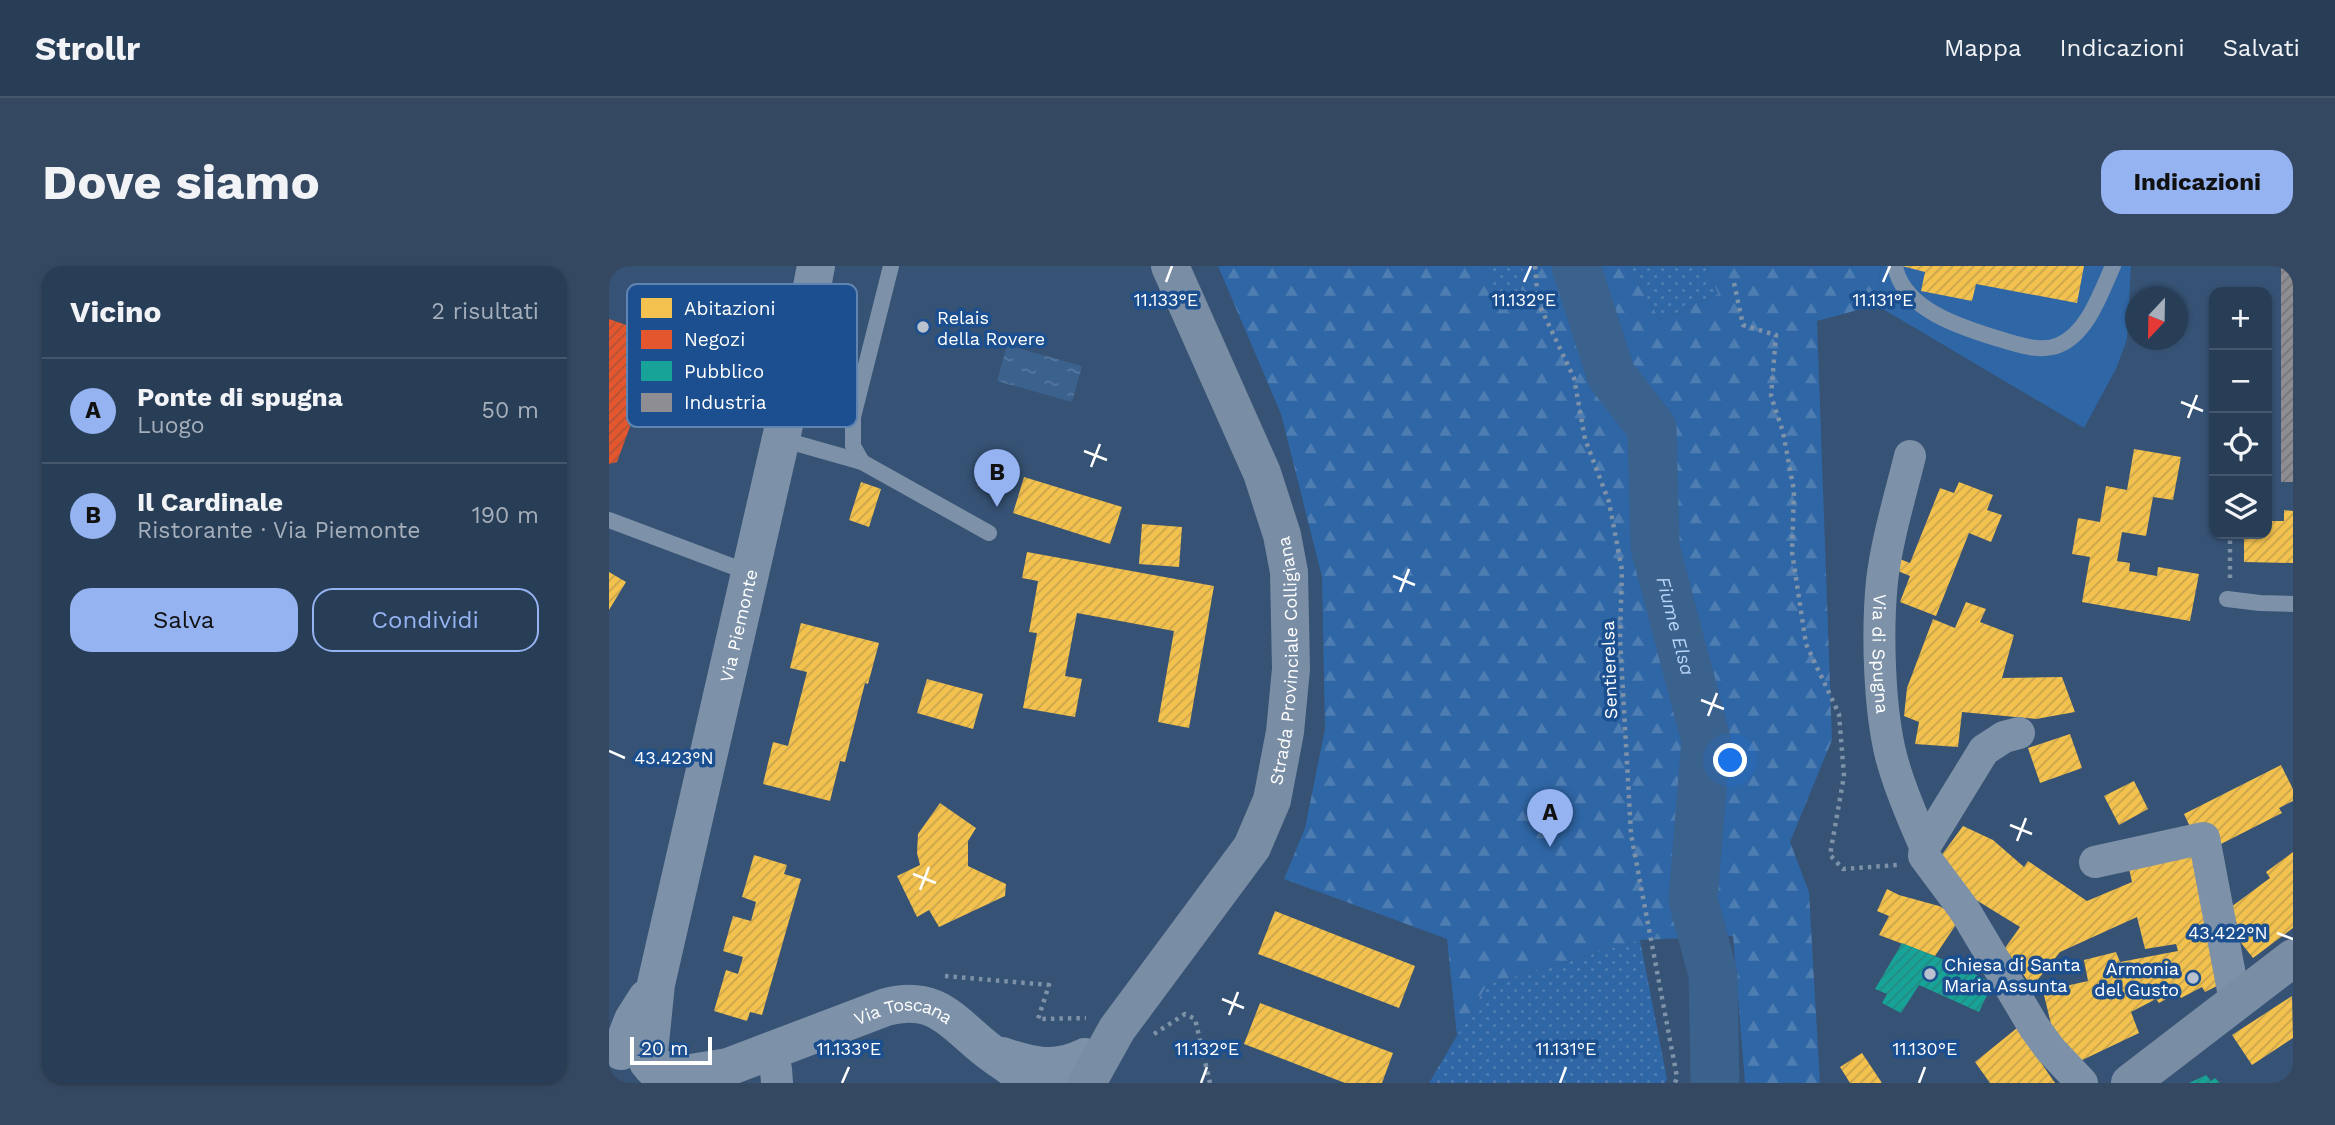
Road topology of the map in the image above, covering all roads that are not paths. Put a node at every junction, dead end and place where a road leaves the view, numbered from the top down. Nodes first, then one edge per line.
1 (816, 266) edge
2 (891, 266) edge
3 (1170, 266) edge
4 (1895, 266) edge
5 (2113, 266) edge
6 (812, 284) edge
7 (857, 401) edge
8 (783, 427) edge
9 (853, 427) edge
10 (781, 439) junction
11 (1910, 456) dead end
12 (862, 462) junction
13 (609, 520) edge
14 (989, 533) dead end
15 (750, 573) junction
16 (2228, 592) road end
17 (2293, 604) edge
18 (2019, 733) dead end
19 (1926, 854) junction
20 (2095, 862) dead end
21 (2293, 958) edge
22 (2235, 1001) junction
23 (630, 1059) edge
24 (773, 1068) edge
25 (998, 1073) edge
26 (1079, 1074) edge
27 (717, 1075) edge
28 (1029, 1083) edge
29 (2082, 1083) edge
30 (2130, 1083) edge

1 - 6 street, Via Piemonte
2 - 7 lane
3 - 26 main road, Strada Provinciale Colligiana
4 - 5 lane
8 - 10 street, Via Piemonte
9 - 12 lane
10 - 12 lane
10 - 15 street, Via Piemonte
11 - 19 street, Via di Spugna
12 - 14 lane
13 - 15 lane
15 - 23 street, Via Piemonte
16 - 17 lane
18 - 19 street
19 - 29 street, Via di Spugna
20 - 22 street
21 - 22 main road
22 - 30 main road
23 - 27 street, Via Toscana
24 - 25 street, Via Toscana
24 - 27 street, Via Toscana
25 - 26 street, Via Toscana
25 - 28 street, Via Toscana

